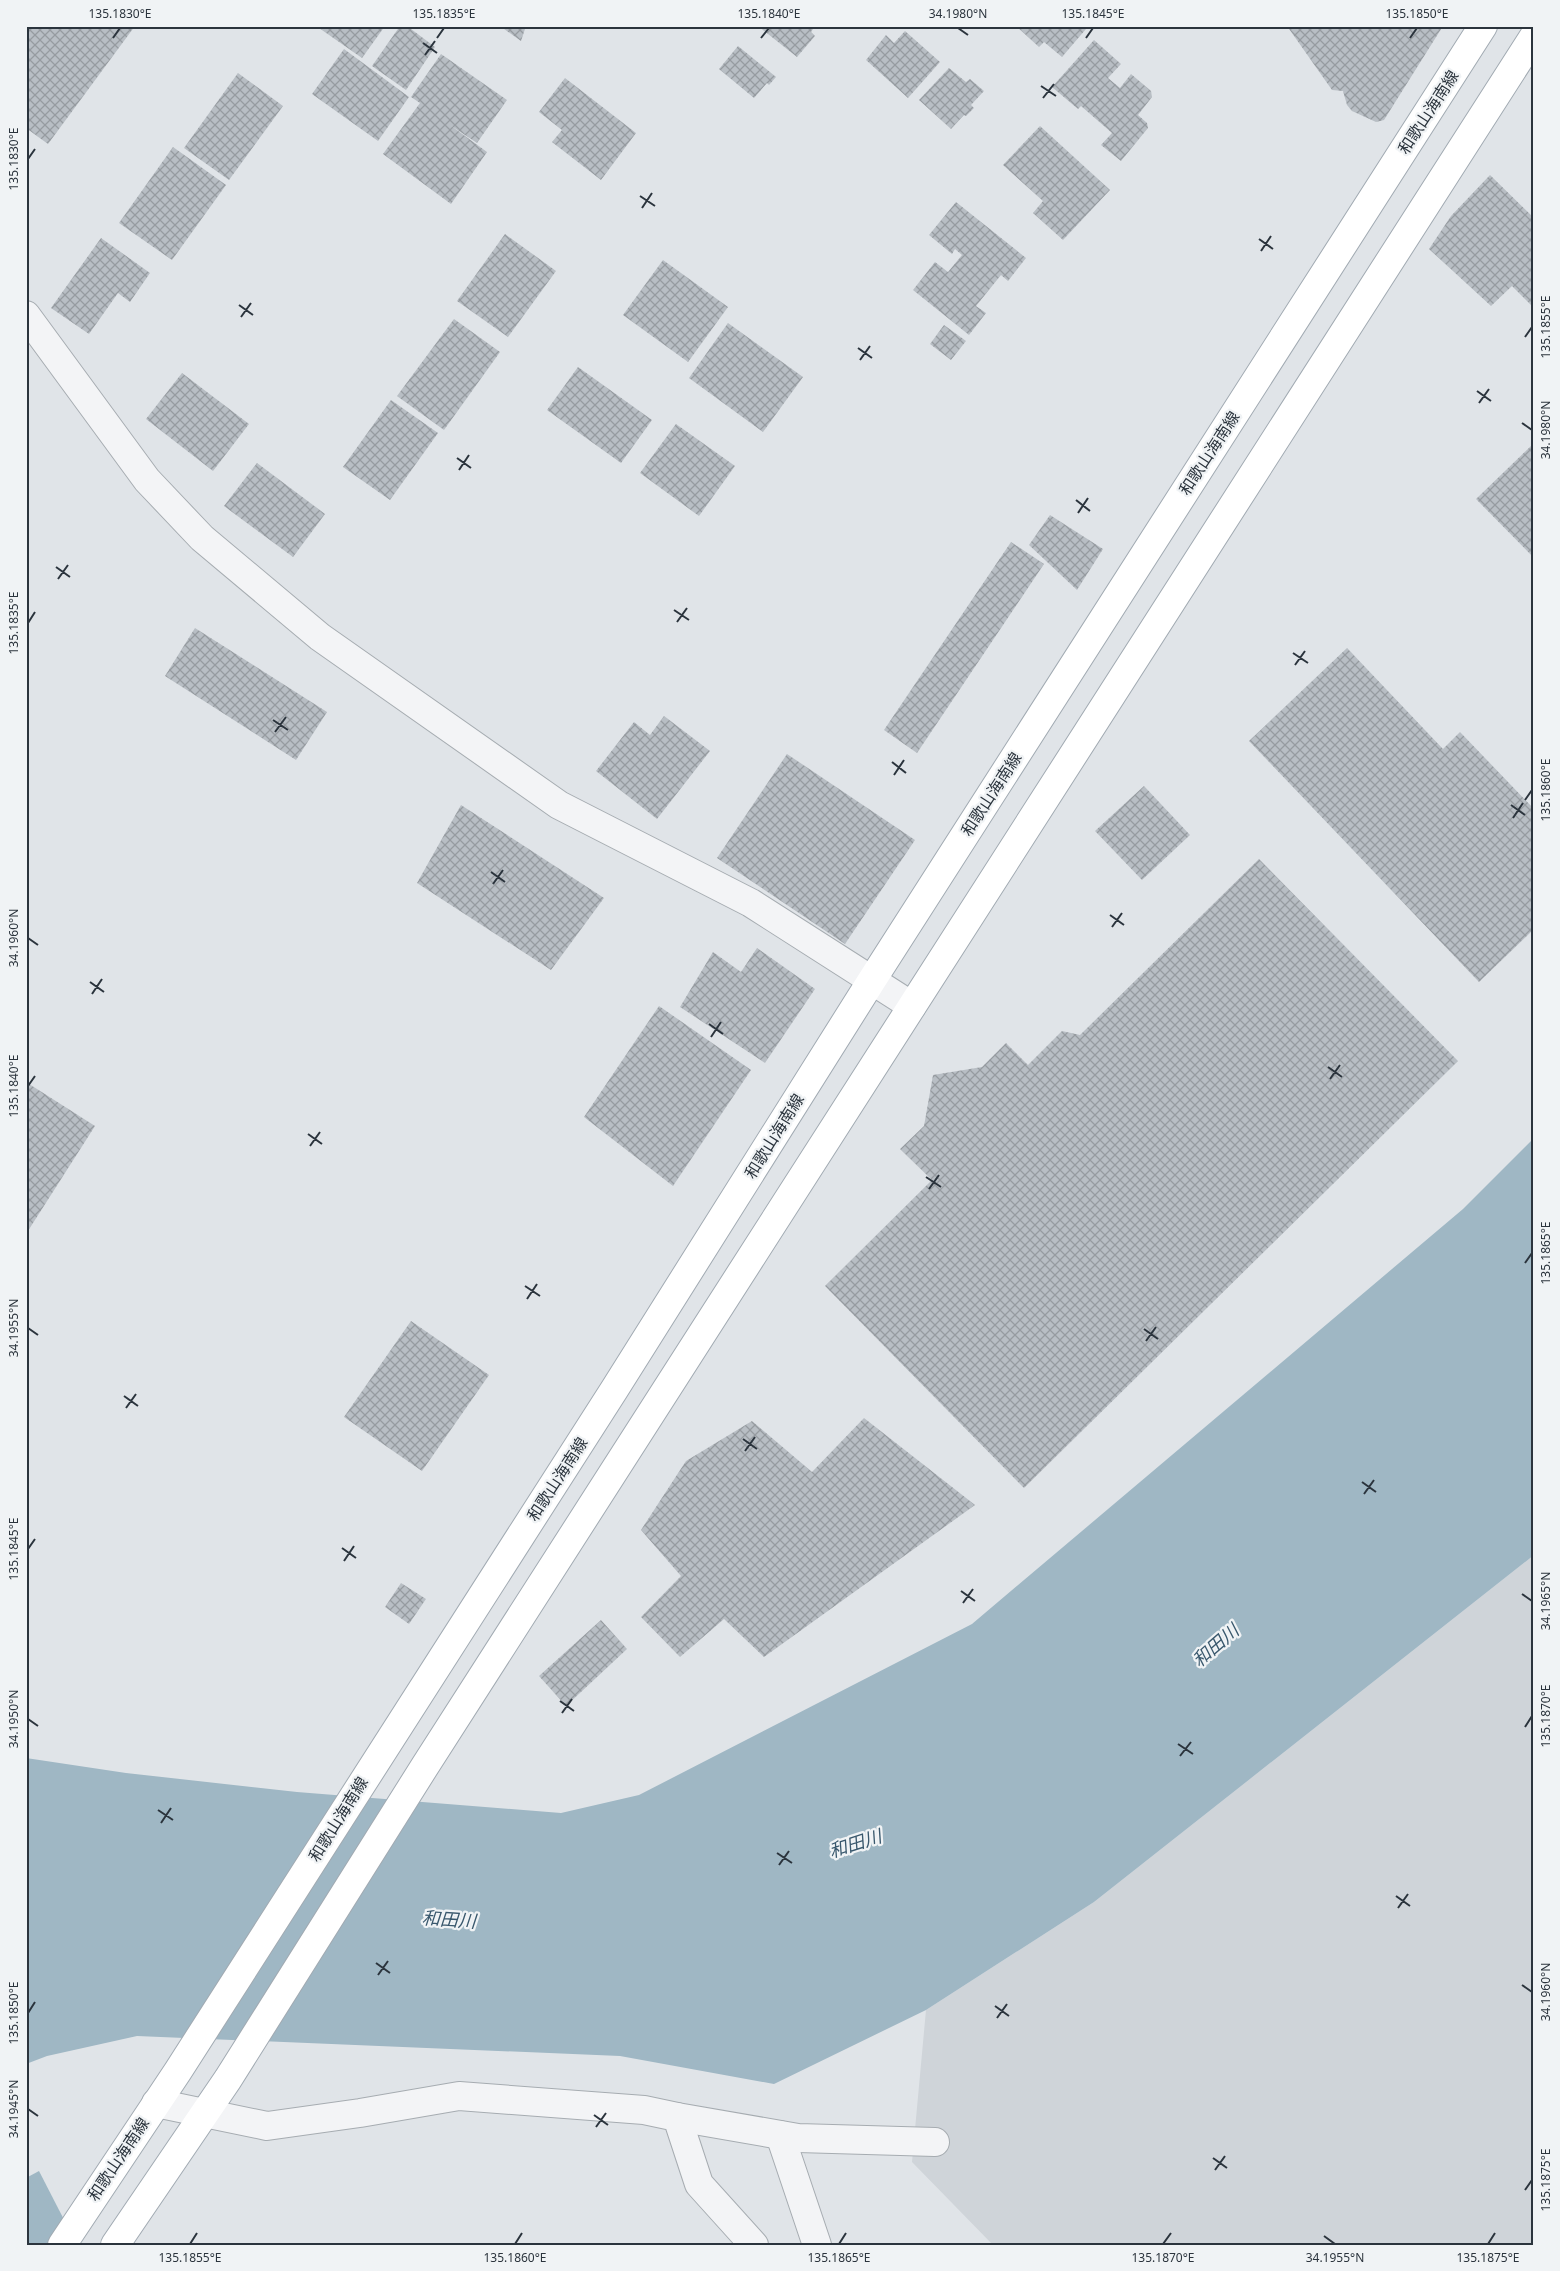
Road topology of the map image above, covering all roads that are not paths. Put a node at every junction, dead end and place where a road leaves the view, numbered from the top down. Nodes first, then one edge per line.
1 (1483, 26) edge
2 (1534, 36) edge
3 (26, 315) edge
4 (872, 980) junction
5 (912, 1006) junction
6 (156, 2103) junction
7 (204, 2113) junction
8 (677, 2117) junction
9 (780, 2135) junction
10 (935, 2142) dead end
11 (121, 2243) edge
12 (62, 2245) edge
13 (754, 2245) edge
14 (817, 2245) edge

1 - 4 main road, 和歌山海南線
2 - 5 main road
3 - 4 street
4 - 5 street
4 - 6 main road, 和歌山海南線
5 - 7 main road
6 - 7 street
6 - 12 main road, 和歌山海南線
7 - 8 street
7 - 11 main road
8 - 9 street
8 - 13 street
9 - 10 street
9 - 14 street

